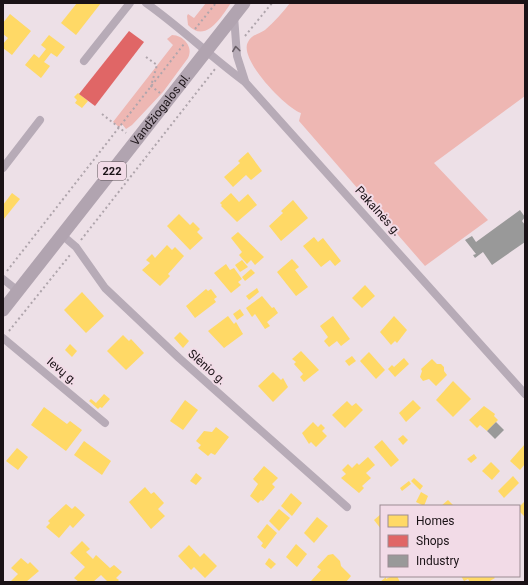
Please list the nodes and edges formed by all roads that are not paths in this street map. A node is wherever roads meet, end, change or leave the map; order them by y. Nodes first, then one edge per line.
1 (130, 3) edge
2 (146, 3) edge
3 (244, 3) edge
4 (234, 16) junction
5 (207, 51) junction
6 (84, 62) dead end
7 (245, 82) junction
8 (40, 120) dead end
9 (3, 168) edge
10 (62, 236) junction
11 (4, 277) edge
12 (18, 291) junction
13 (3, 310) edge
14 (3, 338) edge
15 (525, 394) edge
16 (105, 423) dead end
17 (347, 507) dead end

1 - 6 street
2 - 5 street, Pakalnės g.
3 - 4 main road, Vandžiogalos pl. / 222
4 - 5 main road, Vandžiogalos pl. / 222
7 -> 4 street
5 - 7 street, Pakalnės g.
5 - 10 main road, Vandžiogalos pl. / 222
7 - 15 street, Pakalnės g.
8 - 9 street
10 - 12 main road, Vandžiogalos pl. / 222
10 - 17 street, Slėnio g.
11 - 12 street
12 - 13 main road, Vandžiogalos pl. / 222
14 - 16 street, Ievų g.

